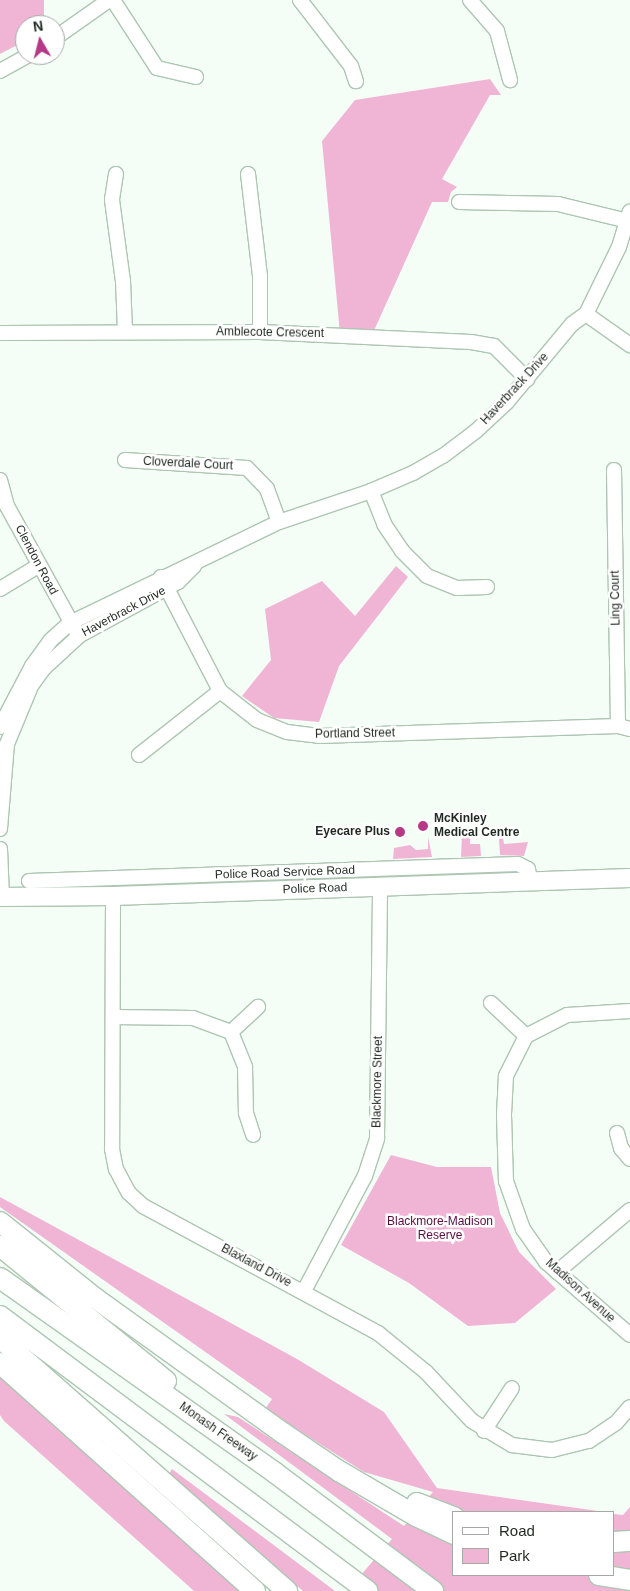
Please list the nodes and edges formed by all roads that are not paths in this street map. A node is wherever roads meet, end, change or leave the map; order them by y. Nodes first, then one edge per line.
1 (109, 0) edge
2 (113, 0) edge
3 (300, 0) edge
4 (470, 0) edge
5 (65, 31) edge
6 (15, 63) edge
7 (0, 71) edge
8 (196, 77) dead end
9 (510, 80) dead end
10 (356, 81) dead end
11 (116, 174) dead end
12 (248, 174) dead end
13 (460, 202) dead end
14 (629, 216) edge
15 (586, 314) junction
16 (125, 330) junction
17 (260, 332) junction
18 (0, 333) edge
19 (630, 345) edge
20 (527, 378) junction
21 (125, 460) dead end
22 (614, 470) dead end
23 (0, 480) edge
24 (371, 491) junction
25 (279, 522) junction
26 (38, 566) junction
27 (162, 584) junction
28 (487, 587) dead end
29 (0, 589) edge
30 (70, 624) junction
31 (80, 635) junction
32 (220, 691) junction
33 (0, 727) edge
34 (624, 728) edge
35 (140, 755) dead end
36 (1, 782) edge
37 (0, 830) edge
38 (0, 848) edge
39 (456, 866) junction
40 (630, 878) edge
41 (530, 880) junction
42 (28, 881) dead end
43 (446, 884) junction
44 (176, 885) junction
45 (380, 886) junction
46 (113, 896) junction
47 (1, 897) edge
48 (491, 1002) dead end
49 (258, 1007) dead end
50 (630, 1011) edge
51 (113, 1017) junction
52 (231, 1032) junction
53 (526, 1036) junction
54 (617, 1133) dead end
55 (253, 1135) dead end
56 (630, 1159) edge
57 (630, 1210) edge
58 (0, 1222) edge
59 (0, 1246) edge
60 (557, 1272) junction
61 (0, 1278) edge
62 (304, 1291) junction
63 (0, 1316) edge
64 (630, 1335) edge
65 (0, 1338) edge
66 (0, 1363) edge
67 (512, 1388) dead end
68 (630, 1407) edge
69 (484, 1431) junction
70 (339, 1471) junction
71 (274, 1472) junction
72 (452, 1516) edge
73 (452, 1533) edge
74 (630, 1541) edge
75 (615, 1542) edge
76 (605, 1576) edge
77 (630, 1580) edge
78 (255, 1591) edge
79 (287, 1591) edge
80 (367, 1591) edge
81 (433, 1591) edge

1 - 5 street
2 - 8 street
3 - 10 street
4 - 9 street
6 - 7 street
11 - 16 street
12 - 17 street
13 - 14 street
14 - 15 street, Haverbrack Drive
15 - 19 street
15 - 20 street, Haverbrack Drive
16 - 17 street, Amblecote Crescent
16 - 18 street, Amblecote Crescent
17 - 20 street, Amblecote Crescent
20 - 24 street, Haverbrack Drive
21 - 25 street, Cloverdale Court
22 - 34 street, Ling Court
23 - 26 street, Clendon Road
24 - 25 street, Haverbrack Drive
24 - 28 street
25 - 27 street, Haverbrack Drive
26 - 29 street
26 - 30 street, Clendon Road
27 - 30 street, Haverbrack Drive
27 - 31 street, Haverbrack Drive
27 - 32 street, Portland Street
30 - 31 street, Clendon Road
30 - 33 street, Haverbrack Drive
31 - 36 street, Haverbrack Drive
32 - 34 street, Portland Street
32 - 35 street
36 - 37 street, Haverbrack Drive
38 - 47 street
39 - 41 street, Police Road Service Road
39 - 43 street
39 - 44 street, Police Road Service Road
40 - 41 main road, Police Road
41 - 43 main road, Police Road
42 - 44 street, Police Road Service Road
43 - 45 main road, Police Road
44 - 45 main road, Police Road
44 - 46 main road, Police Road
45 - 62 street, Blackmore Street
46 - 47 main road, Police Road
46 - 51 street, Blaxland Drive
48 - 53 street
49 - 52 street
50 - 53 street
51 - 52 street
51 - 62 street, Blaxland Drive
52 - 55 street
53 - 60 street, Madison Avenue
54 - 56 street
57 - 60 street
58 - 70 highway
59 - 71 highway
60 - 64 street, Madison Avenue
61 - 71 highway, Monash Freeway
62 - 69 street, Blaxland Drive
63 - 80 highway
65 - 79 highway
66 - 78 highway
67 - 69 street
68 - 69 street, Blaxland Drive
70 - 72 highway
70 - 73 highway
71 - 81 highway, Monash Freeway
74 - 75 highway
76 - 77 highway

